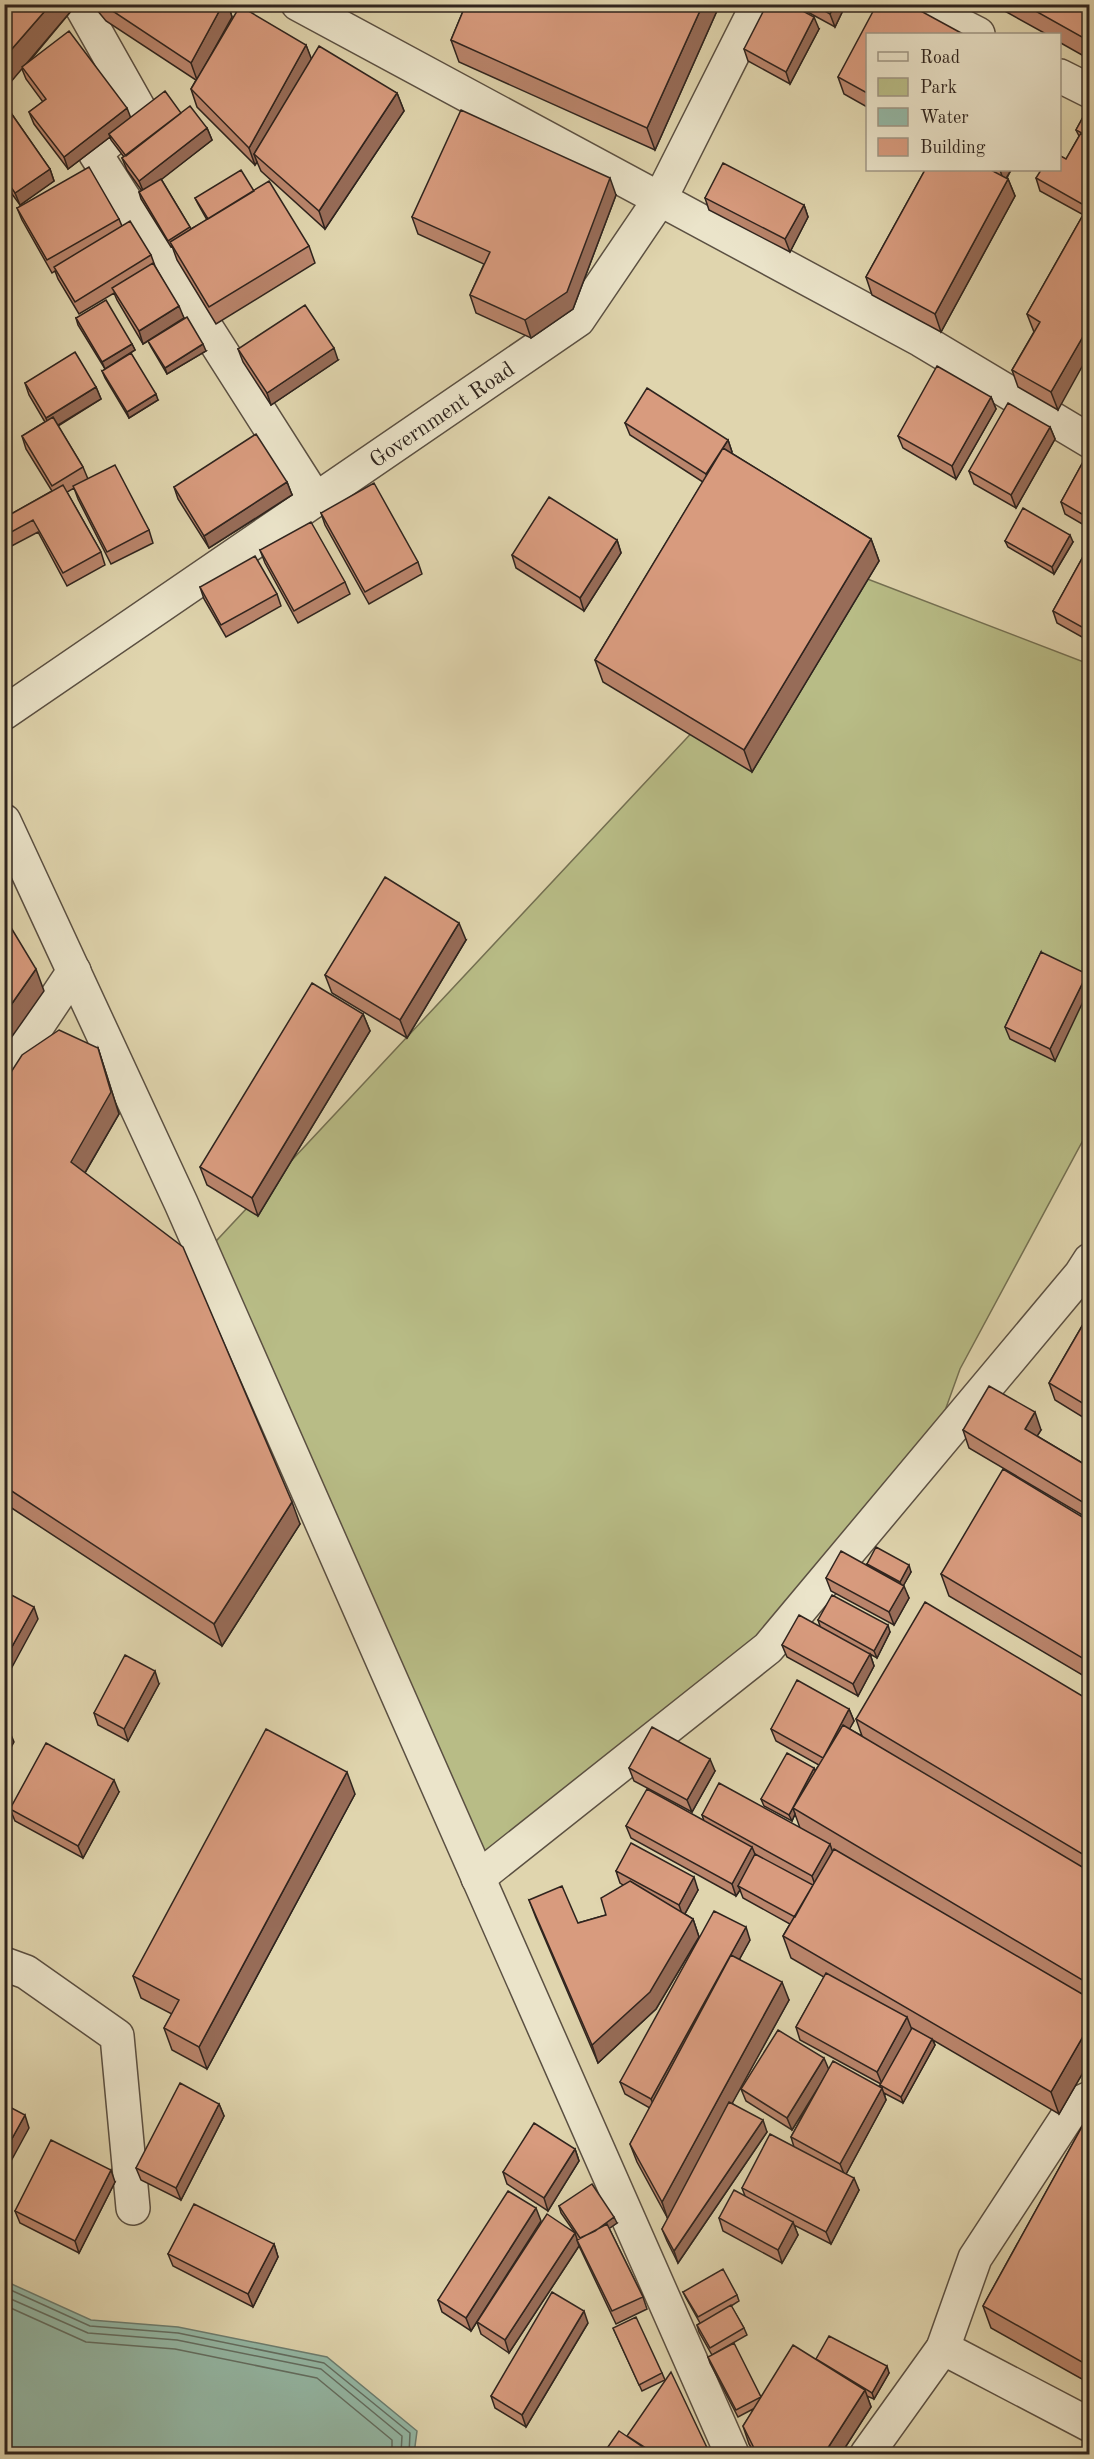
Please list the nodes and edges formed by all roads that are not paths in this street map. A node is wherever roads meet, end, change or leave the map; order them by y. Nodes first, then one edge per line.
1 (80, 4) edge
2 (298, 4) edge
3 (758, 4) edge
4 (919, 4) edge
5 (976, 33) edge
6 (1061, 77) edge
7 (1089, 92) edge
8 (660, 199) junction
9 (1089, 441) edge
10 (316, 500) junction
11 (4, 713) edge
12 (4, 821) edge
13 (74, 971) junction
14 (4, 1076) edge
15 (1089, 1260) edge
16 (478, 1878) junction
17 (4, 1964) edge
18 (1089, 2098) edge
19 (133, 2208) dead end
20 (943, 2348) junction
21 (1089, 2425) edge
22 (732, 2454) edge
23 (867, 2454) edge

1 - 10 street
2 - 8 street
3 - 8 street, Government Road
4 - 5 street
6 - 7 street
8 - 9 street
8 - 10 street, Government Road
10 - 11 street, Government Road
12 - 13 street
13 - 14 street
13 - 16 street
15 - 16 street
16 - 22 street
17 - 19 street
18 - 20 street
20 - 21 street
20 - 23 street

